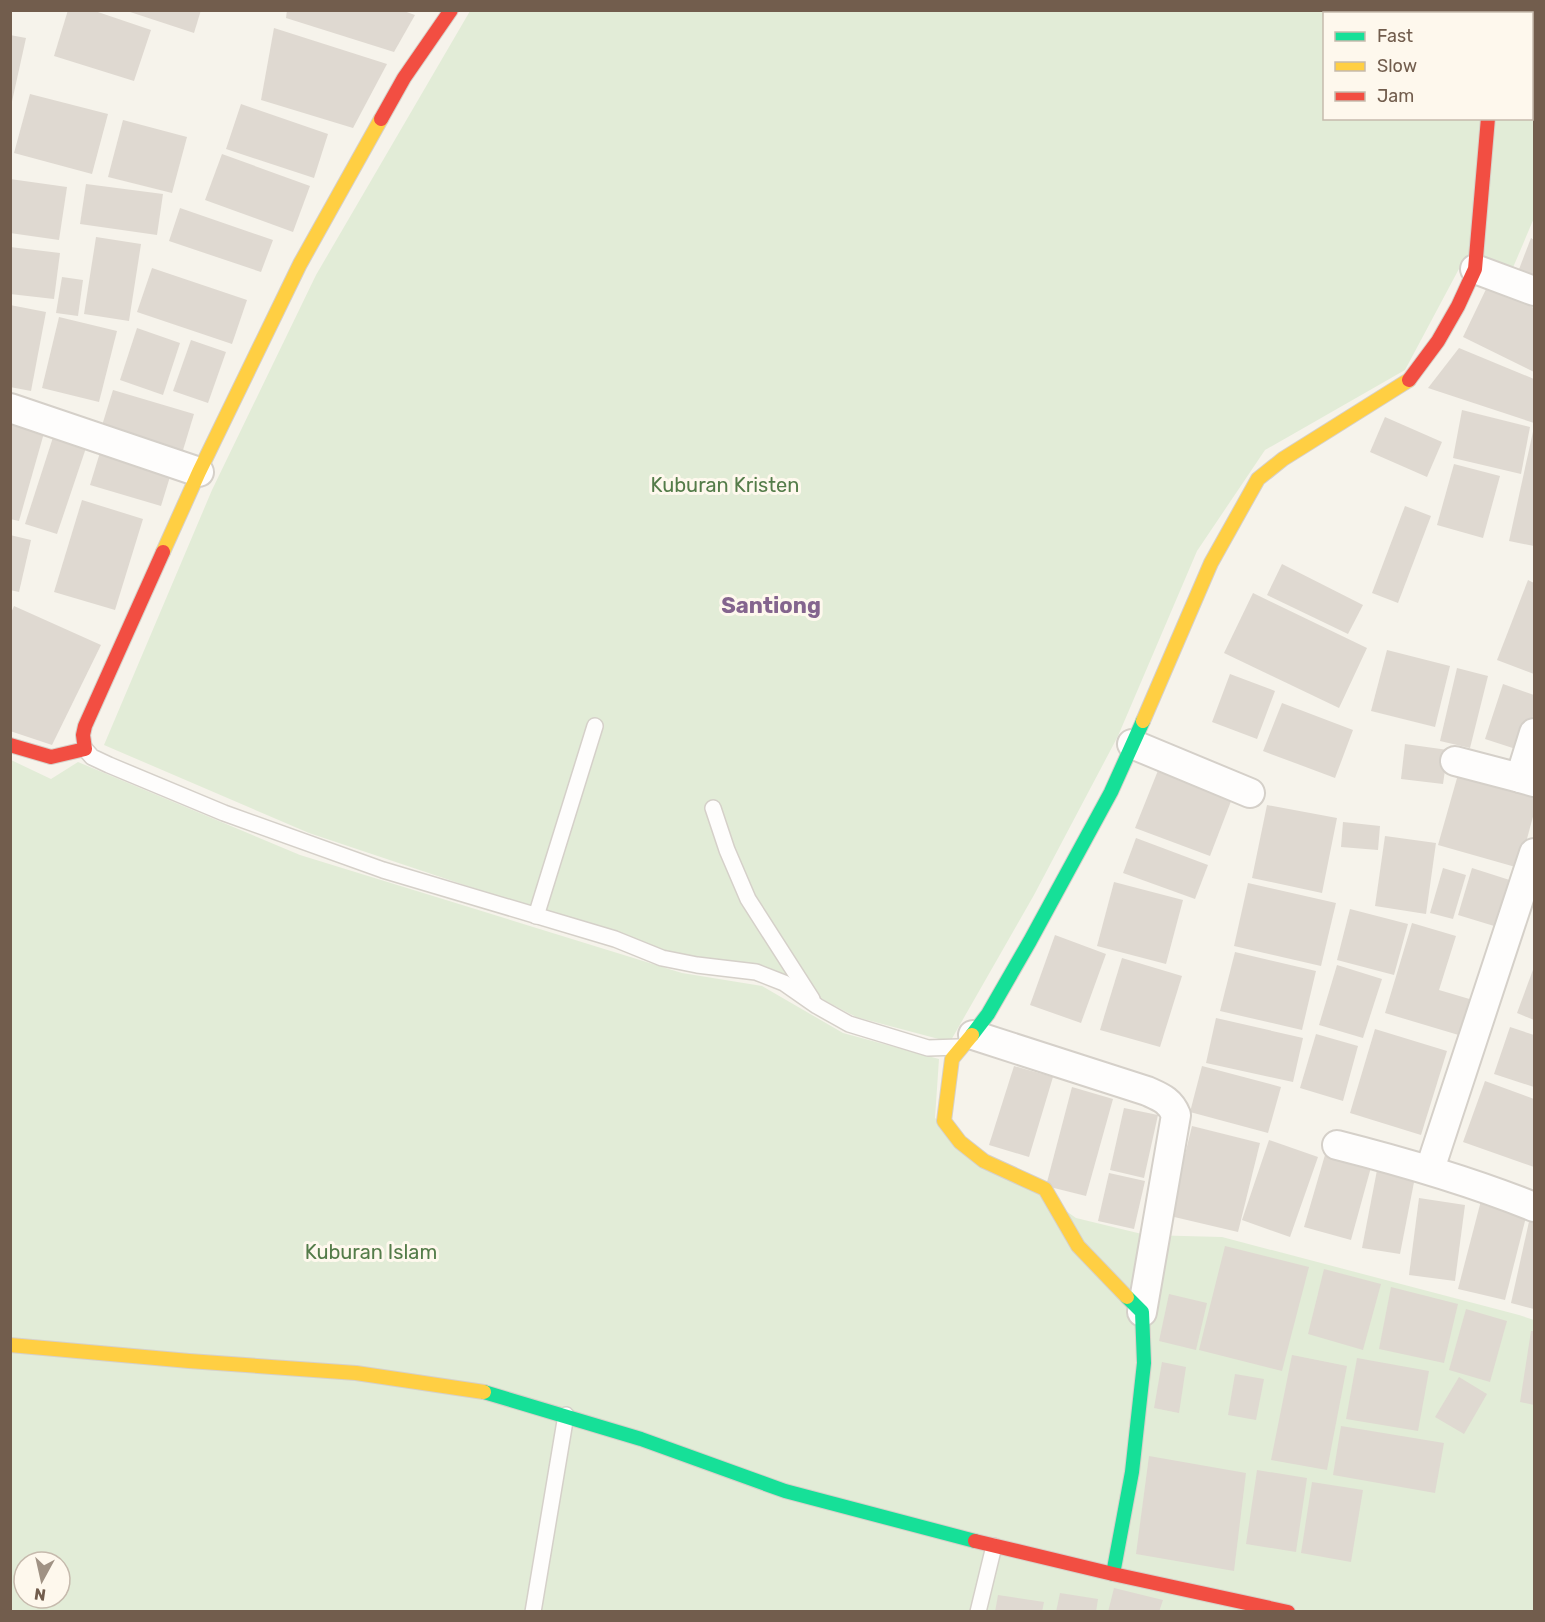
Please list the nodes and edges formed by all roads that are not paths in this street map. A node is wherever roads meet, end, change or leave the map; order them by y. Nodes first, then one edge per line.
1 (451, 10) edge
2 (1488, 120) edge
3 (1475, 269) junction
4 (1534, 291) edge
5 (10, 408) edge
6 (199, 472) junction
7 (595, 726) dead end
8 (1534, 733) edge
9 (1132, 744) junction
10 (10, 745) edge
11 (85, 749) junction
12 (1455, 761) dead end
13 (1527, 780) edge
14 (1250, 793) dead end
15 (713, 808) dead end
16 (1534, 853) edge
17 (536, 916) junction
18 (818, 1006) junction
19 (967, 1040) junction
20 (1337, 1145) dead end
21 (1430, 1169) junction
22 (1534, 1206) edge
23 (1142, 1312) junction
24 (10, 1345) edge
25 (566, 1415) junction
26 (994, 1546) junction
27 (1113, 1574) junction
28 (533, 1611) edge
29 (978, 1611) edge
30 (1288, 1611) edge

1 - 6 street
2 - 3 street
3 - 4 street
3 - 9 street
5 - 6 street
6 - 11 street
7 - 17 lane
8 - 13 street
9 - 14 street
9 - 19 street
10 - 11 street
11 - 17 lane
12 - 13 street
15 - 18 lane
16 - 21 street
17 - 18 lane
18 - 19 lane
19 - 23 street
19 - 23 street
20 - 21 street
21 - 22 street
23 - 27 street
24 - 25 street
25 - 26 street
25 - 28 lane
26 - 27 street
26 - 29 lane
27 - 30 street

